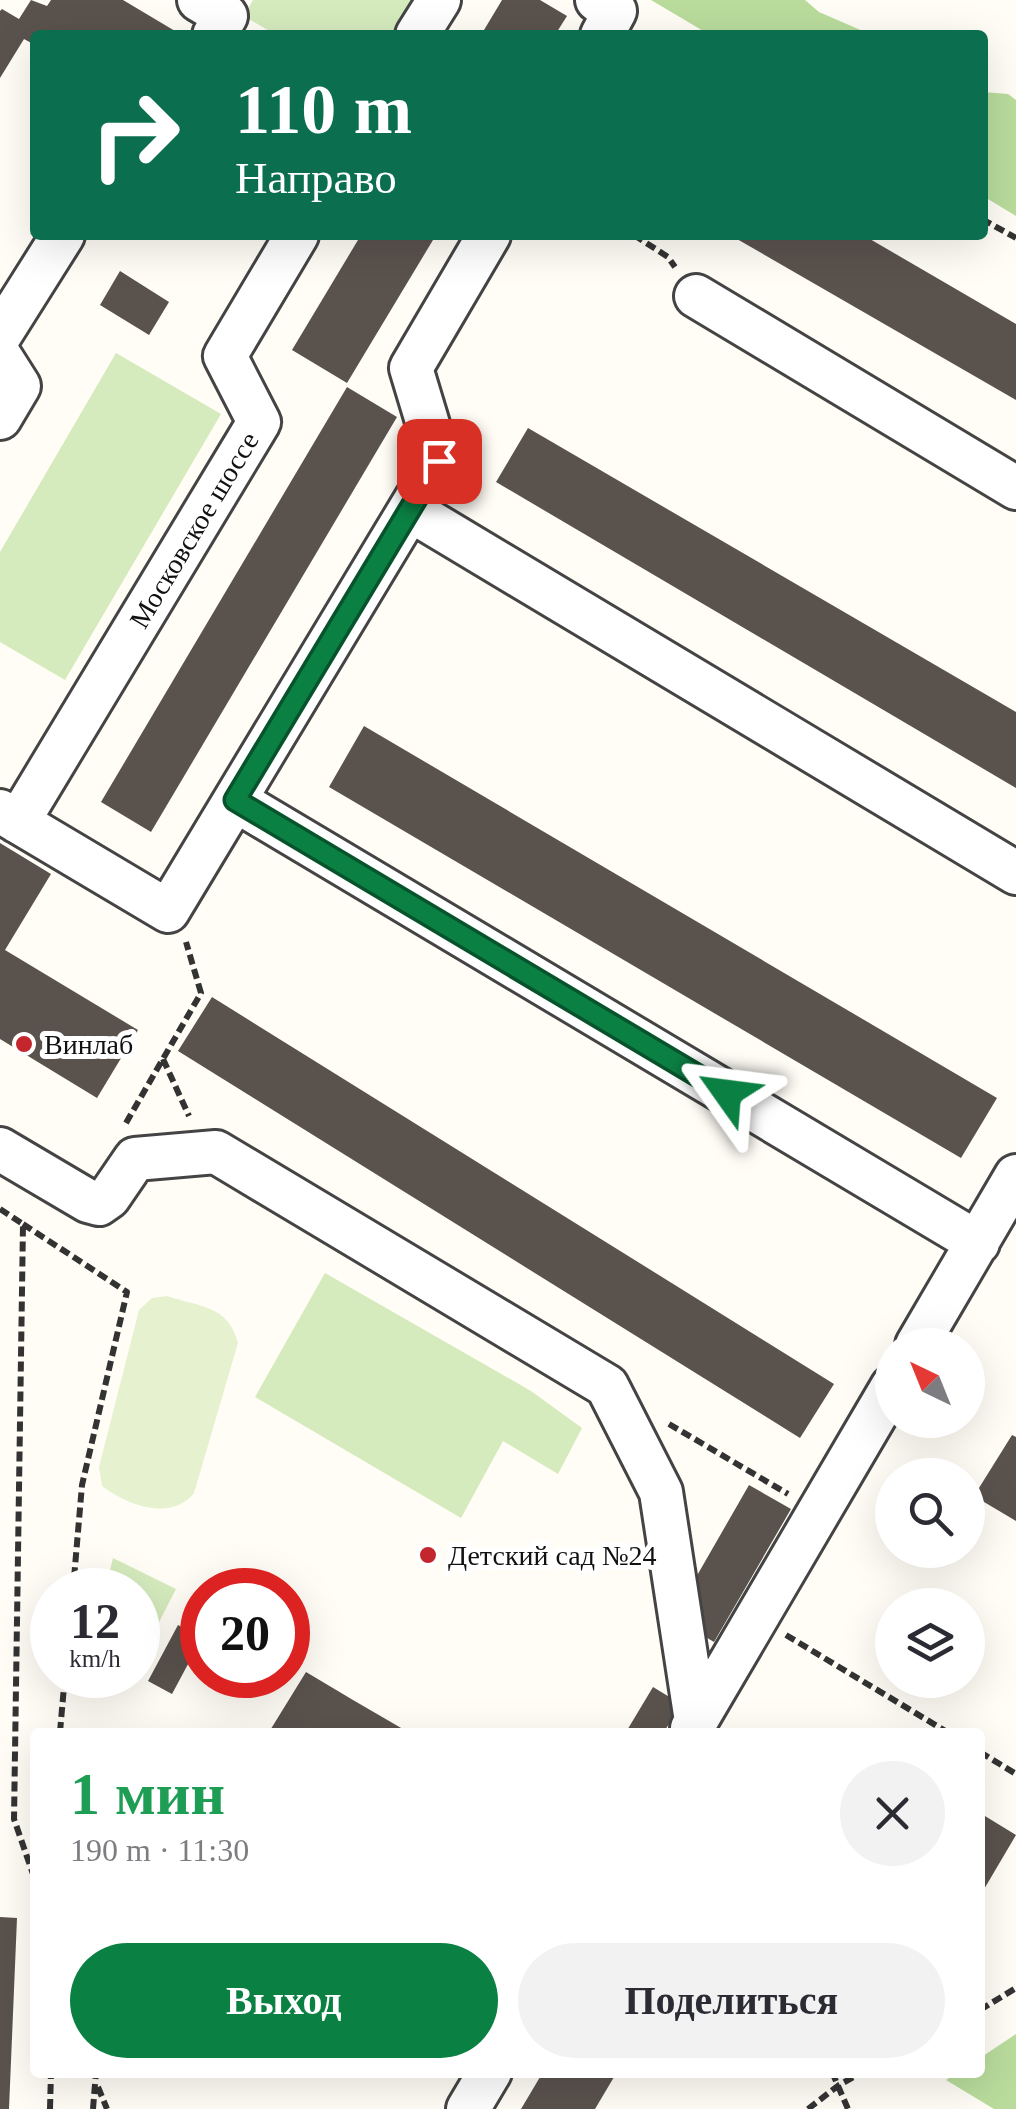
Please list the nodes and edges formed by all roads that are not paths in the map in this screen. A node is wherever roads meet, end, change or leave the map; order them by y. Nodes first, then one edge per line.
1 (199, 0) edge
2 (439, 0) edge
3 (217, 30) edge
4 (421, 30) edge
5 (60, 240) edge
6 (294, 240) edge
7 (486, 240) edge
8 (696, 296) road end
9 (0, 334) edge
10 (0, 356) edge
11 (0, 418) edge
12 (1016, 488) edge
13 (410, 510) junction
14 (235, 800) junction
15 (9, 816) edge
16 (1016, 873) edge
17 (0, 1149) edge
18 (1016, 1176) edge
19 (978, 1243) junction
20 (927, 1328) edge
21 (875, 1416) edge
22 (693, 1727) edge
23 (486, 2078) edge
24 (468, 2109) edge

1 - 3 street
2 - 4 street
5 - 9 street
6 - 15 street, Московское шоссе
7 - 13 street
8 - 12 street
10 - 11 street
13 - 14 street
13 - 16 street
14 - 15 street
14 - 19 street
17 - 22 street
18 - 19 street
19 - 20 street
21 - 22 street
23 - 24 street

